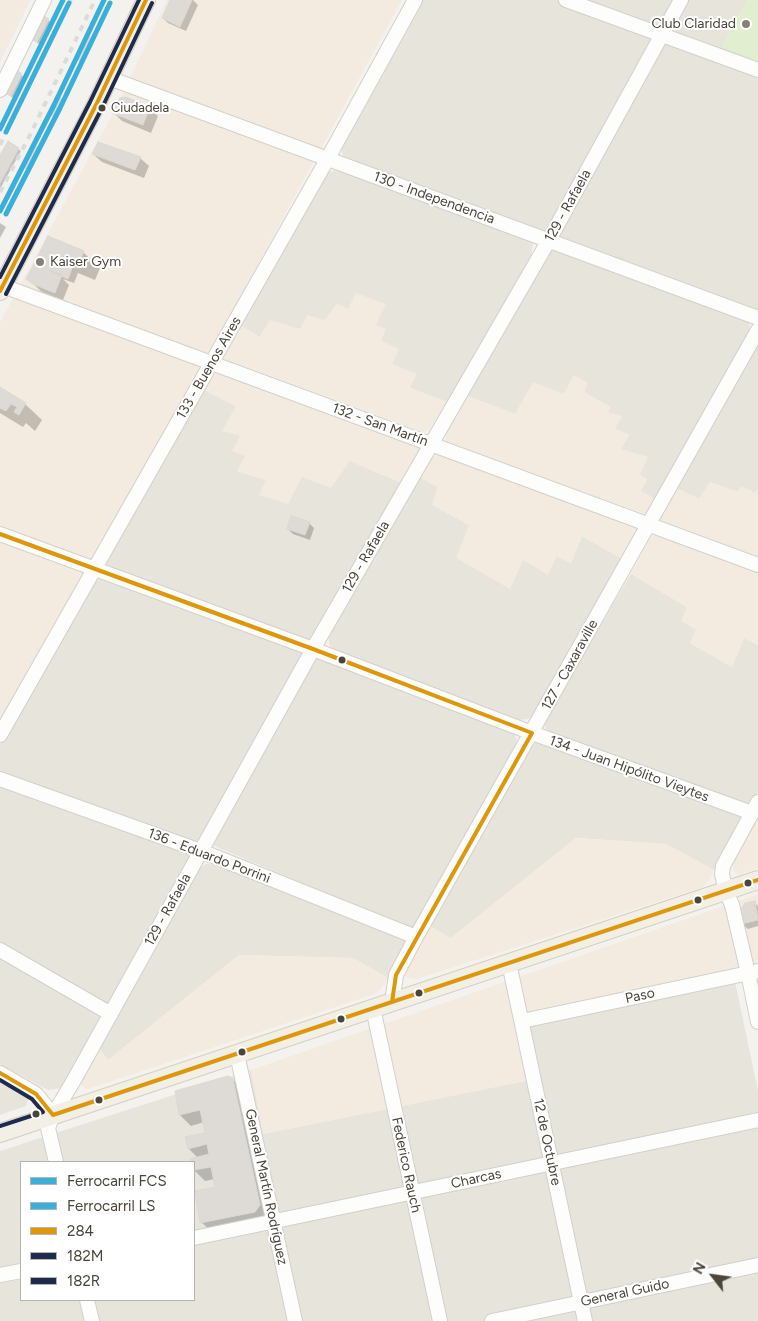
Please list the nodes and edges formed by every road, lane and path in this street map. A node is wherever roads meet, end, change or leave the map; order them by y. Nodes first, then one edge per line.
1 (44, 0) edge
2 (146, 0) edge
3 (415, 0) edge
4 (566, 0) edge
5 (681, 0) edge
6 (662, 34) junction
7 (758, 70) edge
8 (109, 78) junction
9 (0, 90) edge
10 (328, 158) junction
11 (549, 240) junction
12 (1, 288) edge
13 (758, 318) edge
14 (758, 330) edge
15 (212, 364) junction
16 (430, 443) junction
17 (649, 525) junction
18 (0, 534) edge
19 (758, 565) edge
20 (94, 568) junction
21 (313, 649) junction
22 (532, 733) junction
23 (0, 734) edge
24 (0, 779) edge
25 (755, 808) edge
26 (201, 851) junction
27 (758, 880) edge
28 (726, 891) junction
29 (416, 937) junction
30 (0, 950) edge
31 (509, 963) junction
32 (753, 972) edge
33 (392, 1002) junction
34 (373, 1008) junction
35 (111, 1014) junction
36 (522, 1020) junction
37 (758, 1022) edge
38 (237, 1054) junction
39 (0, 1073) edge
40 (53, 1115) junction
41 (758, 1120) edge
42 (0, 1132) edge
43 (56, 1161) edge
44 (552, 1163) junction
45 (412, 1193) junction
46 (274, 1222) junction
47 (195, 1238) edge
48 (758, 1265) edge
49 (20, 1271) edge
50 (0, 1275) edge
51 (87, 1301) edge
52 (582, 1303) junction
53 (92, 1321) edge
54 (295, 1321) edge
55 (440, 1321) edge
56 (492, 1321) edge
57 (585, 1321) edge

1 - 9 street
2 - 8 main road
3 - 10 street, 133 - Buenos Aires
4 - 6 street
5 - 6 street, 129 - Rafaela
6 - 7 street
6 - 11 street, 129 - Rafaela
8 - 10 street, 130 - Independencia
8 - 12 main road
10 - 11 street, 130 - Independencia
10 - 15 street, 133 - Buenos Aires
11 - 13 street, 130 - Independencia
11 - 16 street, 129 - Rafaela
12 - 15 street, 132 - San Martín
14 - 17 street, 127 - Caxaraville
15 - 16 street, 132 - San Martín
15 - 20 street, 133 - Buenos Aires
16 - 17 street, 132 - San Martín
16 - 21 street, 129 - Rafaela
17 - 19 street, 132 - San Martín
17 - 22 street, 127 - Caxaraville
18 - 20 street, 134 - Juan Hipólito Vieytes
20 - 21 street, 134 - Juan Hipólito Vieytes
20 - 23 street, 133 - Buenos Aires
21 - 22 street, 134 - Juan Hipólito Vieytes
21 - 26 street, 129 - Rafaela
22 - 25 street, 134 - Juan Hipólito Vieytes
22 - 29 street, 127 - Caxaraville
24 - 26 street, 136 - Eduardo Porrini
25 - 28 street
26 - 29 street, 136 - Eduardo Porrini
26 - 35 street, 129 - Rafaela
27 - 28 main road
28 - 31 main road
28 - 32 street
29 - 33 street, 127 - Caxaraville
30 - 35 street
31 - 33 main road
31 - 36 street, 12 de Octubre
32 - 36 street, Paso
32 - 37 street
33 - 34 main road
34 - 38 main road
34 - 45 street, Federico Rauch
35 - 40 street, 129 - Rafaela
36 - 44 street, 12 de Octubre
38 - 40 main road
38 - 46 street, General Martín Rodríguez
39 - 40 street
40 - 42 main road
40 - 43 street
41 - 44 street, Charcas
44 - 45 street, Charcas
44 - 52 street, 12 de Octubre
45 - 46 street, Charcas
45 - 55 street, Federico Rauch
46 - 47 street, Charcas
46 - 54 street, General Martín Rodríguez
48 - 52 street, General Guido
49 - 50 street
51 - 53 street
52 - 56 street, General Guido
52 - 57 street, 12 de Octubre

